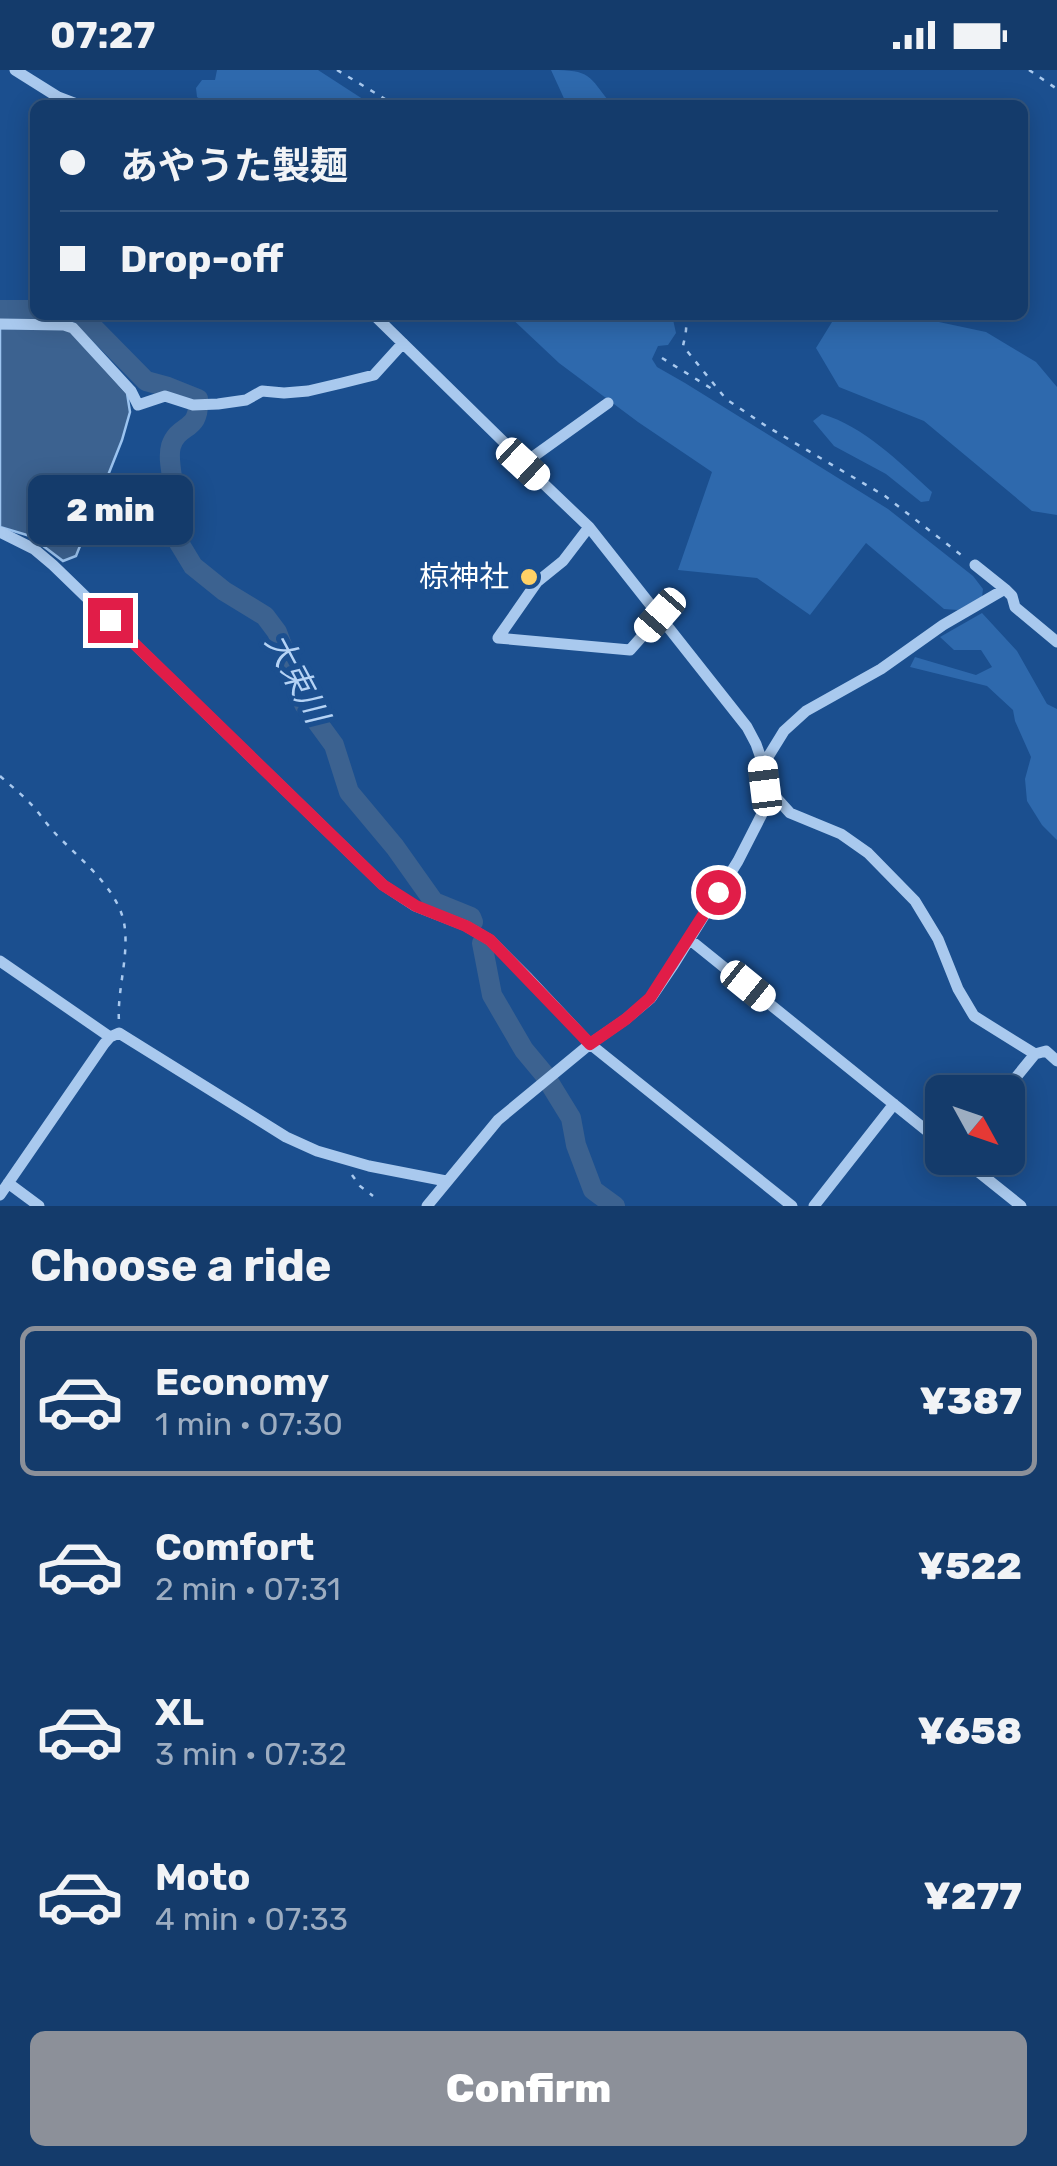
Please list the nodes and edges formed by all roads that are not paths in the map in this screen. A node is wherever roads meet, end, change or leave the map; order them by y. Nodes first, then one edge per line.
1 (15, 70) edge
2 (66, 100) edge
3 (379, 320) edge
4 (0, 324) edge
5 (403, 343) junction
6 (608, 404) dead end
7 (523, 464) junction
8 (590, 526) junction
9 (0, 532) edge
10 (974, 566) road end
11 (1005, 589) junction
12 (660, 615) junction
13 (1057, 642) edge
14 (762, 764) junction
15 (689, 938) junction
16 (0, 960) edge
17 (114, 1035) junction
18 (590, 1044) junction
19 (1036, 1054) junction
20 (1057, 1061) edge
21 (1018, 1075) edge
22 (894, 1104) junction
23 (925, 1129) edge
24 (982, 1175) edge
25 (446, 1181) junction
26 (8, 1183) junction
27 (0, 1195) edge
28 (39, 1206) edge
29 (426, 1206) edge
30 (792, 1206) edge
31 (814, 1206) edge
32 (1021, 1206) edge

1 - 2 street
3 - 5 street
4 - 5 street
5 - 7 street
6 - 7 street
7 - 8 street
8 - 12 street
8 - 12 street
9 - 18 street
10 - 11 street
11 - 13 street
11 - 14 street
12 - 14 street
14 - 15 street
14 - 19 street
15 - 18 street
15 - 22 street
16 - 17 street
17 - 25 street
17 - 26 street
18 - 25 street
18 - 30 street
19 - 20 street
19 - 21 street
22 - 23 street
22 - 31 street
24 - 32 street
25 - 29 street
26 - 27 street
26 - 28 street

